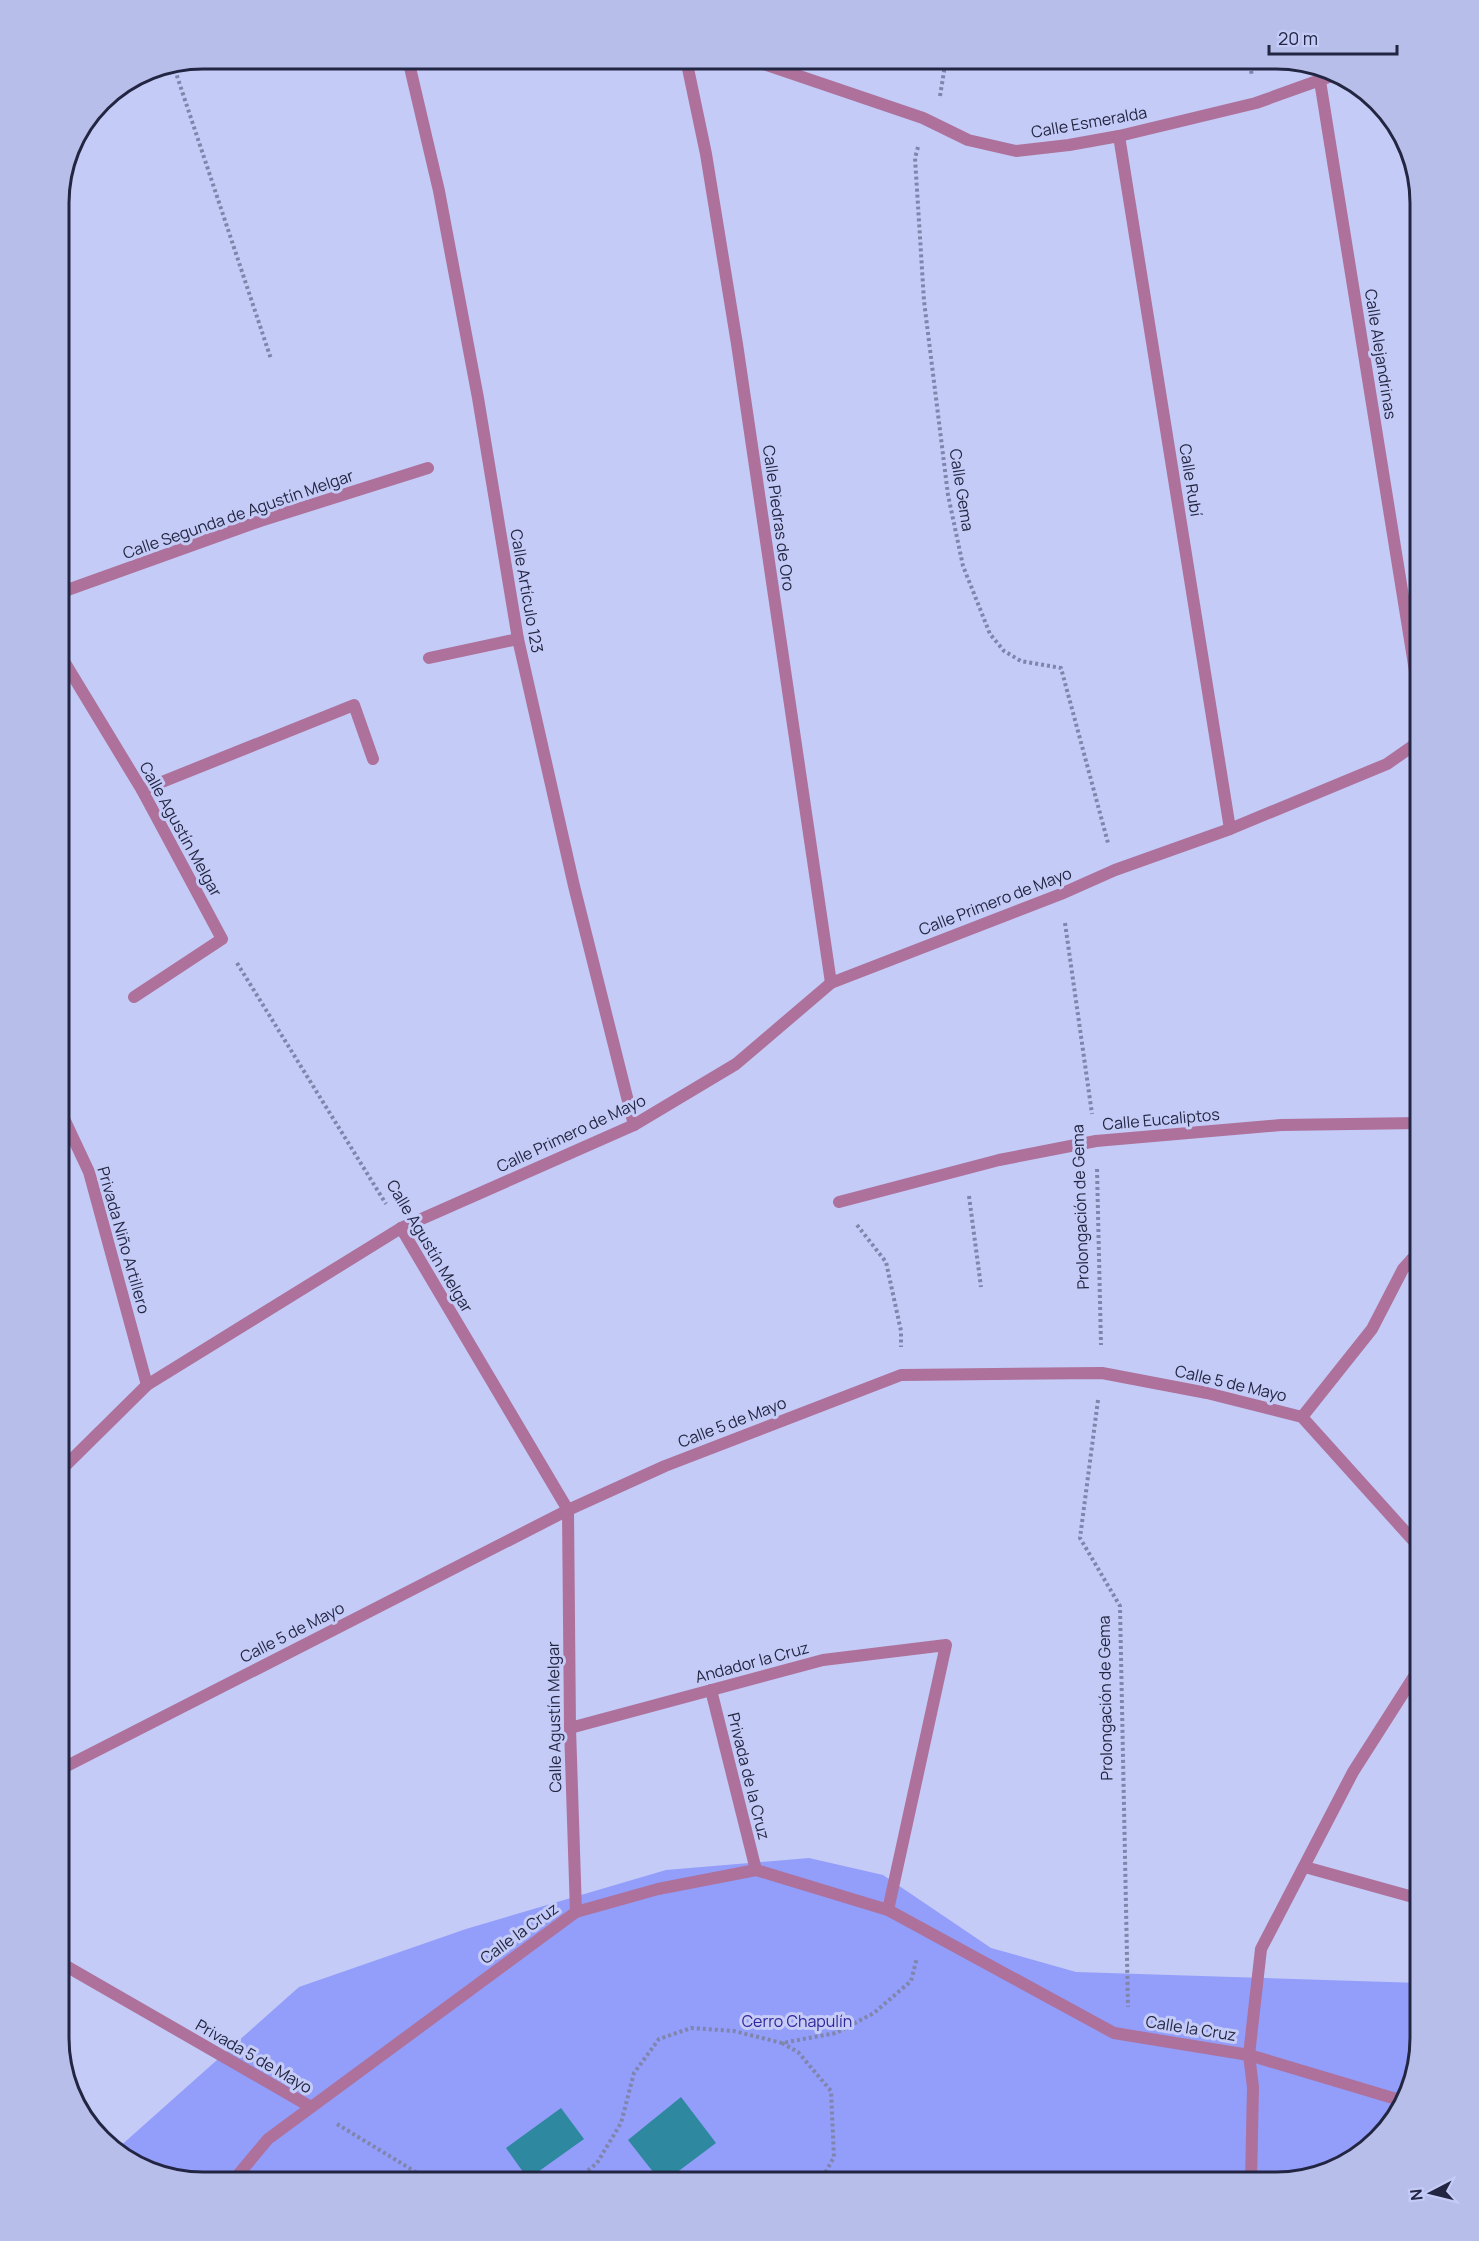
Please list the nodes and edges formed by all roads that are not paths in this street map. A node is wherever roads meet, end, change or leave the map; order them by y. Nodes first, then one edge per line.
1 (411, 69) edge
2 (688, 69) edge
3 (778, 69) edge
4 (1325, 79) edge
5 (1320, 81) junction
6 (1119, 136) junction
7 (429, 468) dead end
8 (69, 589) edge
9 (518, 639) junction
10 (1410, 640) edge
11 (429, 658) dead end
12 (69, 670) edge
13 (1410, 748) edge
14 (373, 759) dead end
15 (142, 790) junction
16 (1230, 829) junction
17 (831, 983) junction
18 (134, 997) dead end
19 (1410, 1123) edge
20 (634, 1125) junction
21 (69, 1129) edge
22 (838, 1202) road end
23 (401, 1228) junction
24 (1410, 1261) edge
25 (147, 1384) junction
26 (1302, 1417) junction
27 (69, 1462) edge
28 (568, 1510) junction
29 (1410, 1537) edge
30 (1410, 1683) edge
31 (711, 1689) junction
32 (570, 1728) junction
33 (69, 1764) edge
34 (1305, 1867) junction
35 (756, 1870) junction
36 (1410, 1896) edge
37 (888, 1910) junction
38 (576, 1912) junction
39 (69, 1968) edge
40 (1249, 2055) junction
41 (1395, 2099) edge
42 (311, 2107) junction
43 (240, 2172) edge
44 (1251, 2172) edge

1 - 9 street, Calle Artículo 123
2 - 17 street, Calle Piedras de Oro
3 - 6 street, Calle Esmeralda
4 - 5 street, Calle Esmeralda
5 - 6 street, Calle Esmeralda
5 - 10 street, Calle Alejandrinas
6 - 16 street, Calle Rubí
7 - 8 street, Calle Segunda de Agustín Melgar
9 - 11 street
9 - 20 street, Calle Artículo 123
12 - 15 street, Calle Agustín Melgar
13 - 16 street, Calle Primero de Mayo
14 - 15 street
15 - 18 street, Calle Agustín Melgar
16 - 17 street, Calle Primero de Mayo
17 - 20 street, Calle Primero de Mayo
19 - 22 street, Calle Eucaliptos
20 - 23 street, Calle Primero de Mayo
21 - 25 street, Privada Niño Artillero
23 - 25 street, Calle Primero de Mayo
23 - 28 street, Calle Agustín Melgar
24 - 26 street
25 - 27 street, Calle Primero de Mayo
26 - 28 street, Calle 5 de Mayo
26 - 29 street, Calle 5 de Mayo
28 - 32 street, Calle Agustín Melgar
28 - 33 street, Calle 5 de Mayo
30 - 34 street
31 - 32 street, Andador la Cruz
31 - 35 street, Privada de la Cruz
31 - 37 street, Andador la Cruz
32 - 38 street, Calle Agustín Melgar
34 - 36 street
34 - 40 street
35 - 37 street, Calle la Cruz
35 - 38 street, Calle la Cruz
37 - 40 street, Calle la Cruz
38 - 42 street, Calle la Cruz
39 - 42 street, Privada 5 de Mayo
40 - 41 street, Calle la Cruz
40 - 44 street
42 - 43 street, Calle la Cruz

